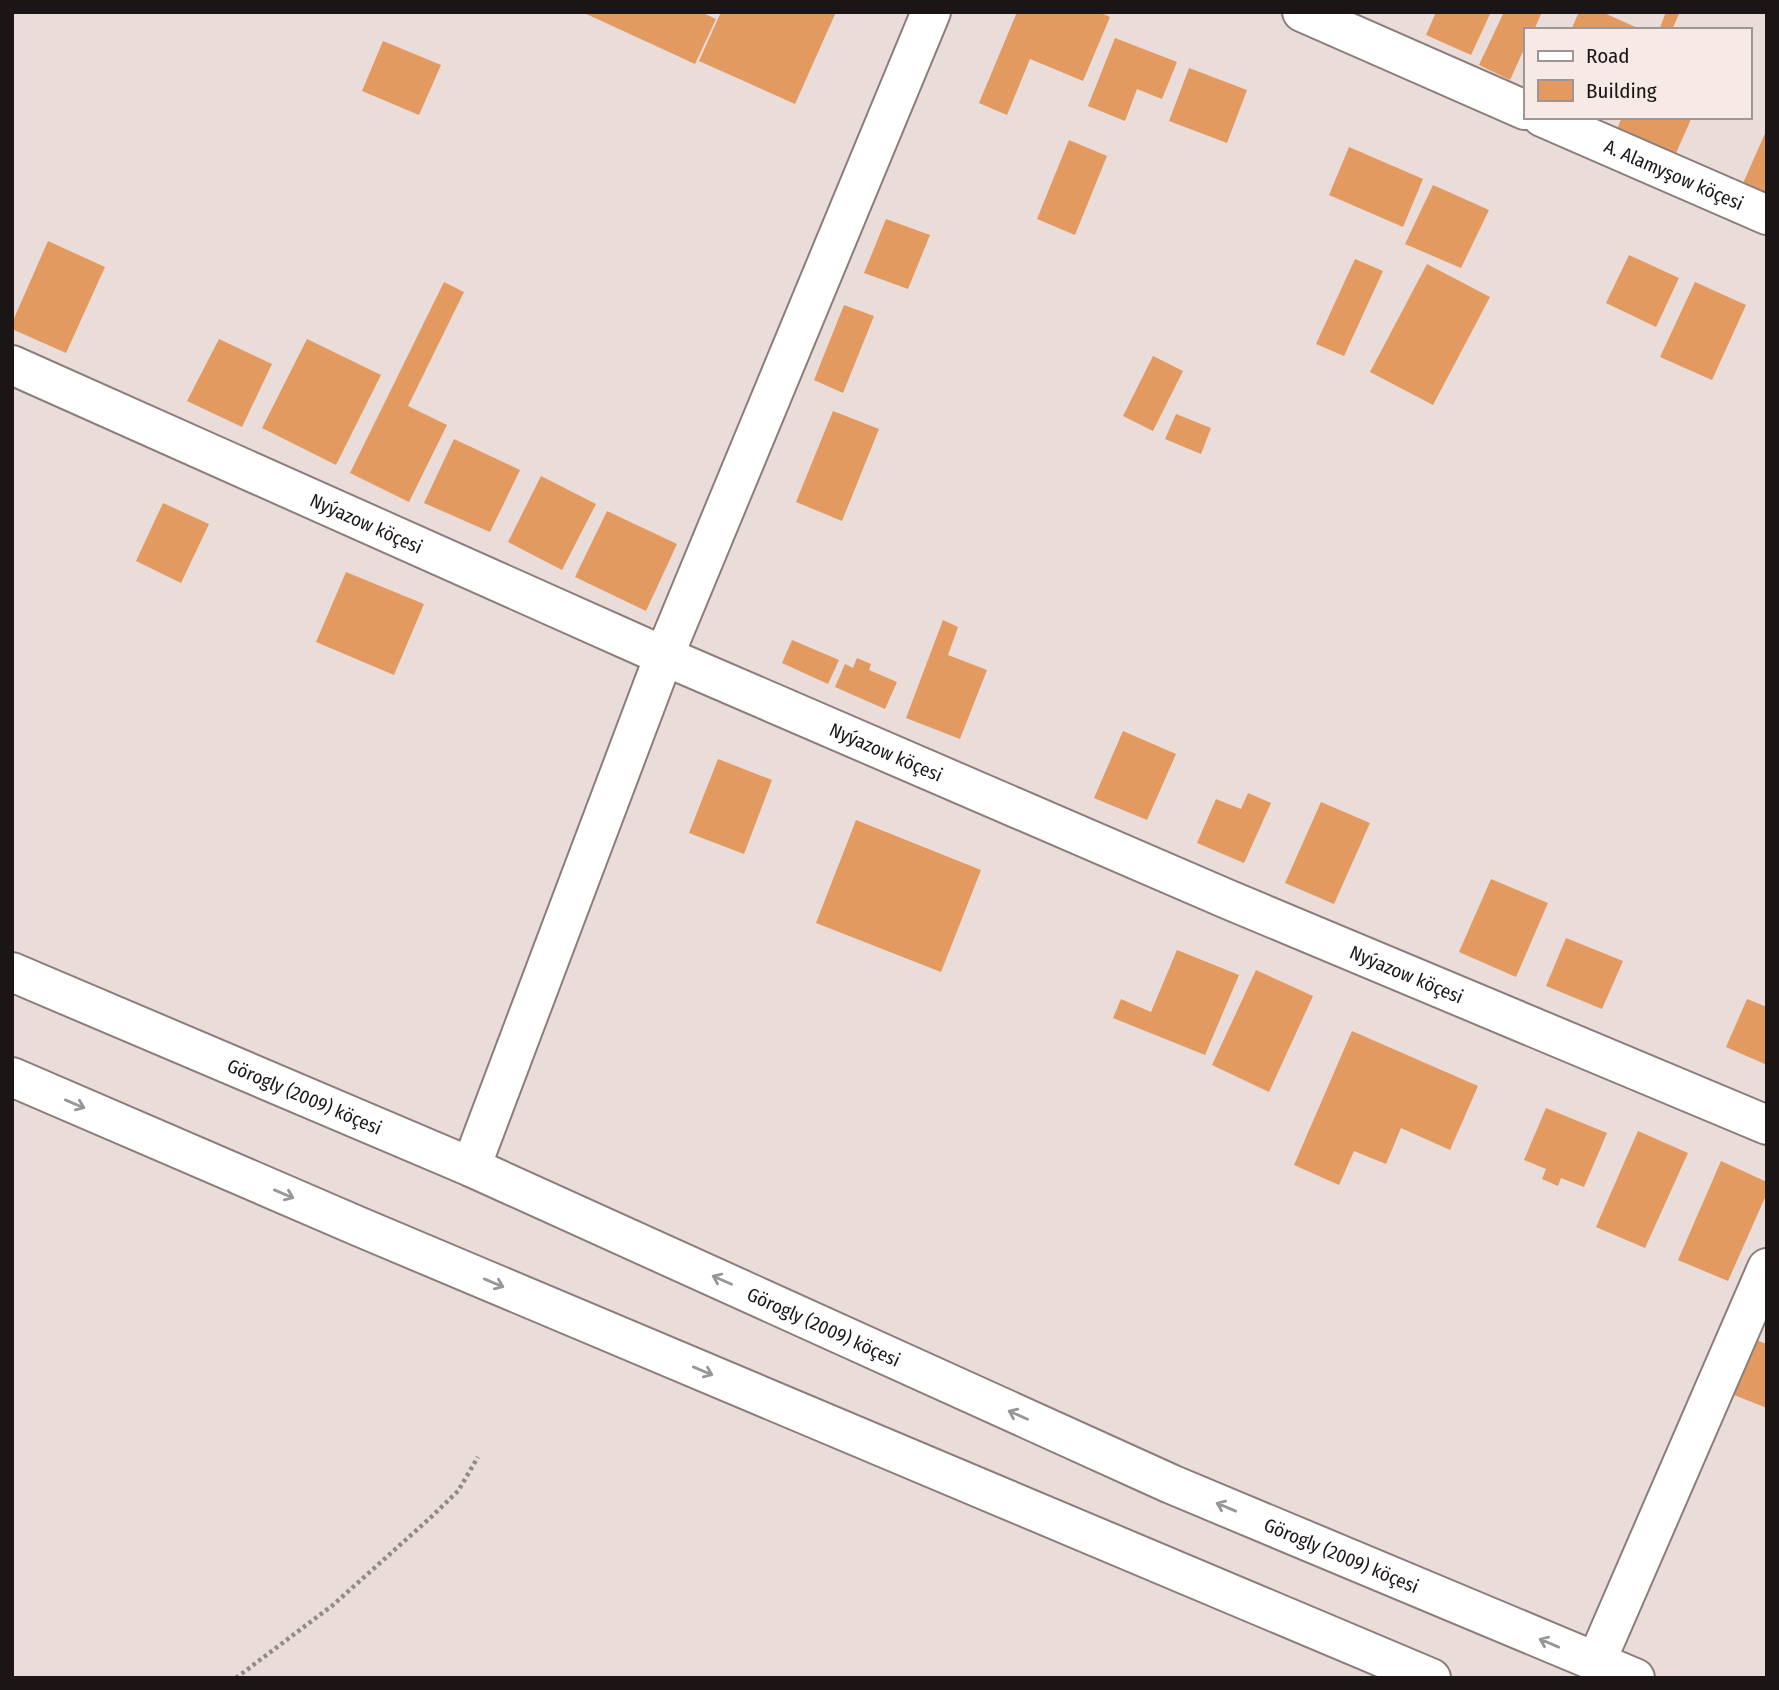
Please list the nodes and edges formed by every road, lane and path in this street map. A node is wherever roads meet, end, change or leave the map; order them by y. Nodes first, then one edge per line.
1 (931, 12) edge
2 (1302, 12) edge
3 (1524, 110) edge
4 (1547, 119) edge
5 (1767, 215) edge
6 (12, 365) edge
7 (664, 656) junction
8 (12, 972) edge
9 (12, 1077) edge
10 (1767, 1125) edge
11 (471, 1167) junction
12 (1767, 1268) edge
13 (478, 1457) dead end
14 (1596, 1662) junction
15 (236, 1678) edge
16 (1431, 1678) edge
17 (1635, 1678) edge

1 - 7 street
2 - 3 street
4 - 5 street, A. Alamyşow köçesi
6 - 7 street, Nyýazow köçesi
7 - 10 street, Nyýazow köçesi
7 - 11 street
8 - 11 street, Görogly (2009) köçesi
9 -> 16 street
14 -> 11 street, Görogly (2009) köçesi
12 - 14 street
13 - 15 path
14 - 17 street, Görogly (2009) köçesi

